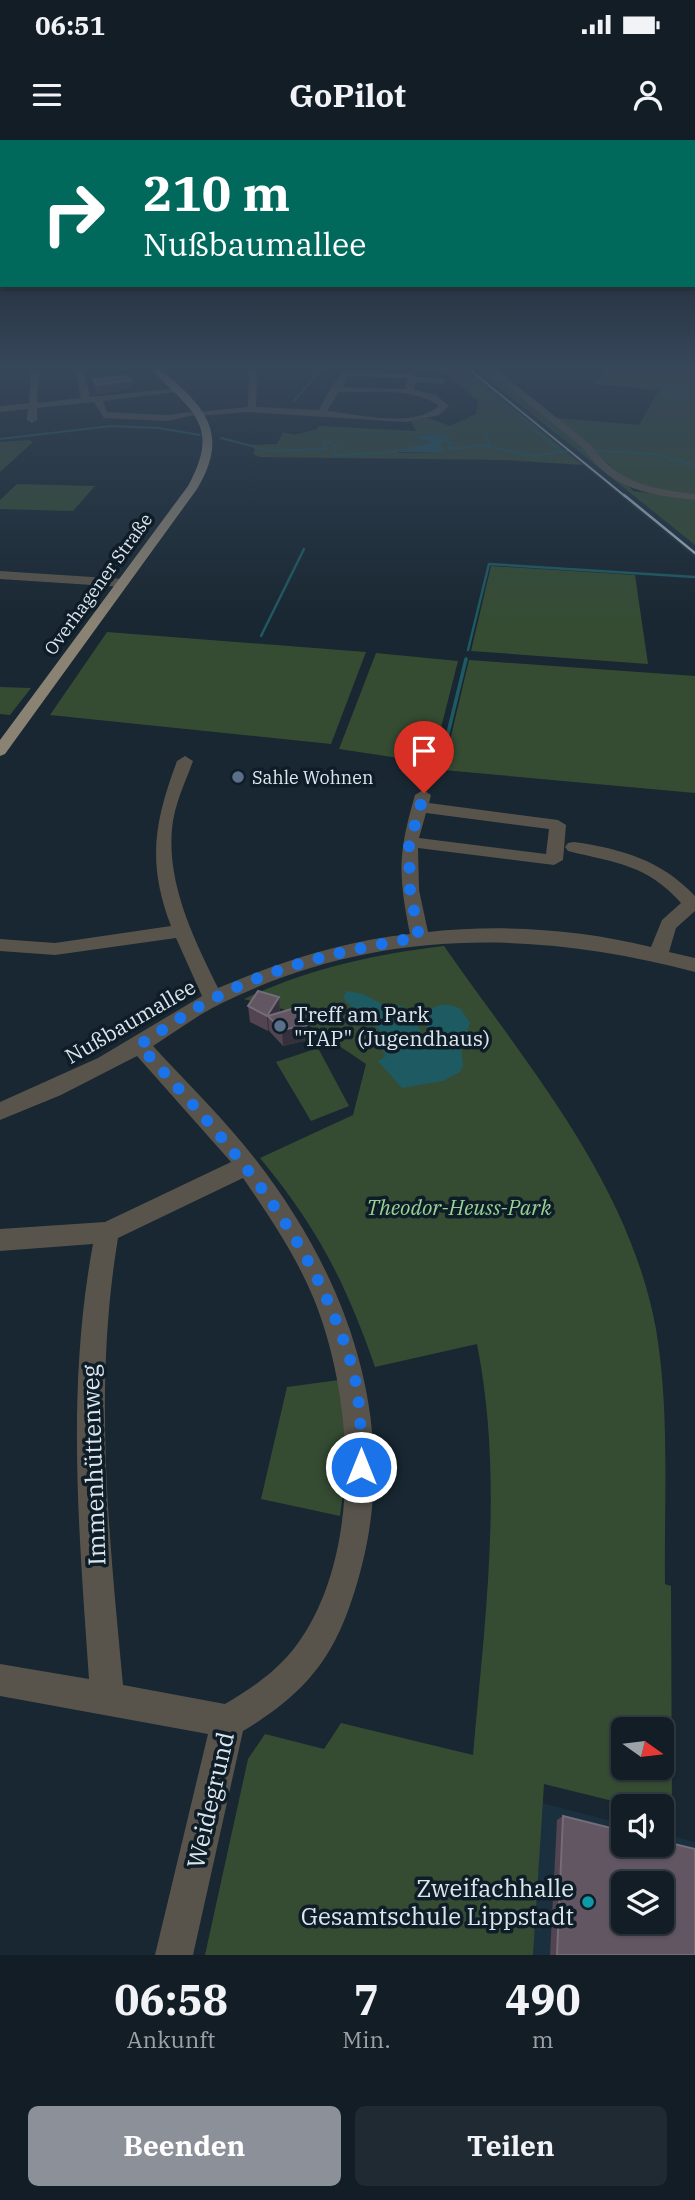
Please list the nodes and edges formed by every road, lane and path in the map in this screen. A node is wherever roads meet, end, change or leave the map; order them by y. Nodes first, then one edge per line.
1 (209, 454) edge
2 (594, 454) edge
3 (695, 497) edge
4 (0, 575) edge
5 (122, 583) junction
6 (0, 751) edge
7 (186, 761) dead end
8 (410, 842) junction
9 (574, 847) dead end
10 (694, 904) edge
11 (182, 931) junction
12 (419, 937) junction
13 (0, 945) edge
14 (659, 954) junction
15 (695, 965) edge
16 (213, 998) junction
17 (139, 1045) junction
18 (0, 1111) edge
19 (247, 1165) junction
20 (107, 1232) junction
21 (0, 1240) edge
22 (0, 1680) edge
23 (107, 1698) junction
24 (228, 1721) junction
25 (174, 1955) edge

1 - 5 main road, Overhagener Straße
2 - 3 street
4 - 5 street
5 - 6 main road, Overhagener Straße
7 - 11 street
8 - 8 street
8 - 12 street
9 - 10 street
10 - 14 street
11 - 13 street
11 - 16 street
12 - 14 street, Nußbaumallee
12 - 16 street, Nußbaumallee
14 - 15 street, Nußbaumallee
16 - 17 street, Nußbaumallee
17 - 18 street, Nußbaumallee
17 - 19 street, Weidegrund
19 - 20 street
19 - 24 street, Weidegrund
20 - 21 street
20 - 23 street, Immenhüttenweg
22 - 23 street
23 - 24 street
24 - 25 street, Weidegrund

